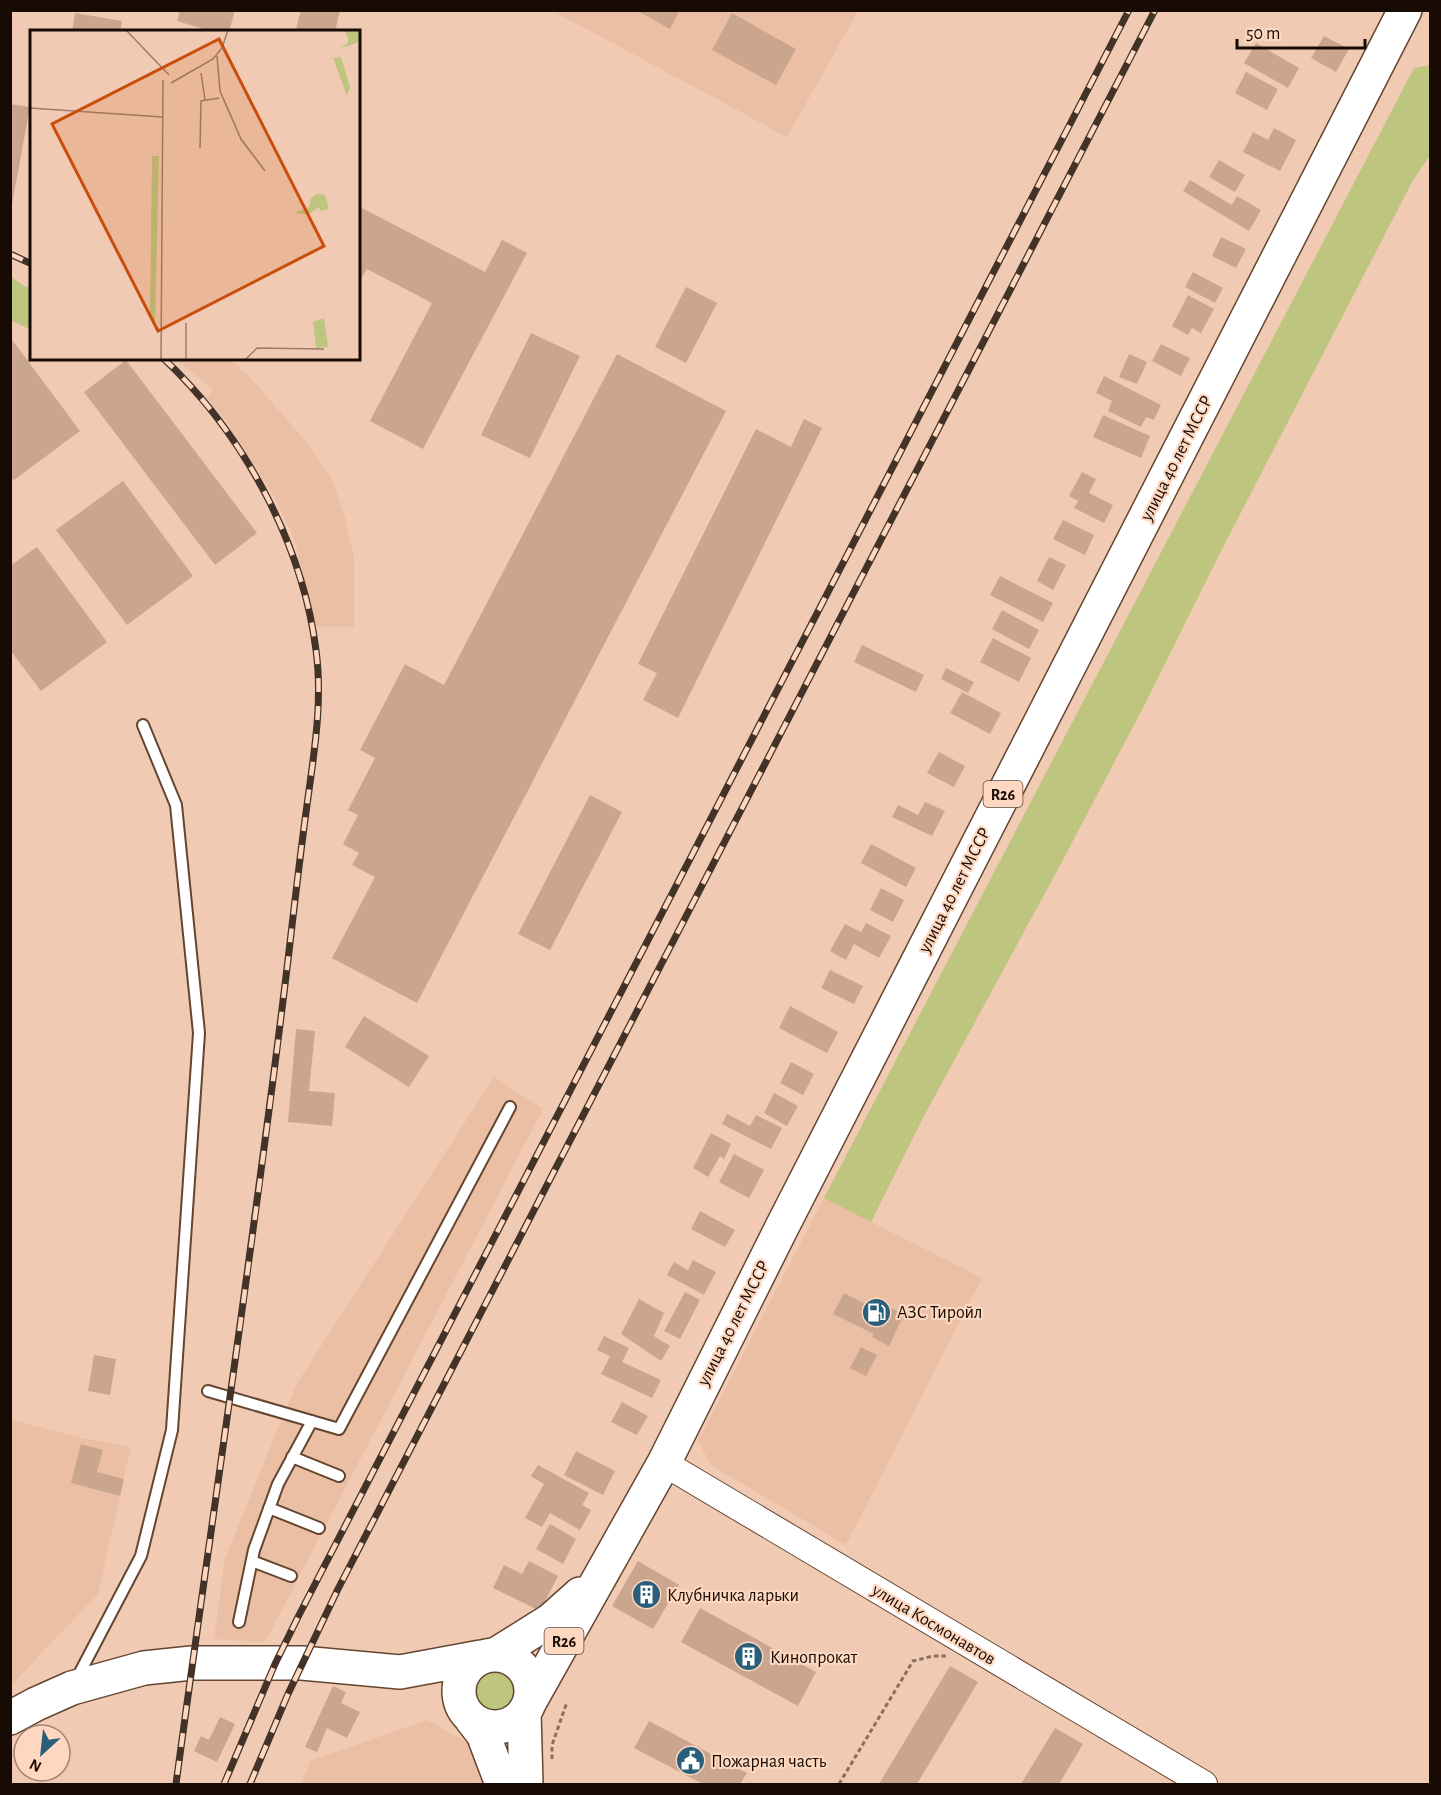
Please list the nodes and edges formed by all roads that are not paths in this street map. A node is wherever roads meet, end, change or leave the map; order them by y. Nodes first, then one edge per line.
1 (1405, 10) edge
2 (143, 725) dead end
3 (510, 1107) dead end
4 (208, 1391) dead end
5 (312, 1421) junction
6 (292, 1457) junction
7 (665, 1461) junction
8 (339, 1476) dead end
9 (269, 1508) junction
10 (319, 1528) dead end
11 (252, 1561) junction
12 (291, 1576) dead end
13 (599, 1577) junction
14 (238, 1623) dead end
15 (488, 1656) junction
16 (400, 1672) junction
17 (72, 1688) junction
18 (526, 1708) junction
19 (469, 1717) junction
20 (10, 1718) edge
21 (502, 1785) edge
22 (526, 1785) edge
23 (1204, 1785) edge

1 - 7 main road, улица 40 лет МССР / R26
2 - 17 lane
3 - 5 lane
4 - 5 lane
5 - 6 lane
6 - 8 lane
6 - 9 lane
7 - 13 main road, улица 40 лет МССР / R26
7 - 23 street, улица Космонавтов
9 - 10 lane
9 - 11 lane
11 - 12 lane
11 - 14 lane
13 - 15 main road, улица 40 лет МССР / R26
13 - 18 main road, улица 40 лет МССР / R26
15 - 16 main road
15 - 18 main road
15 - 19 main road
16 - 17 main road
16 - 19 main road
17 - 20 main road
18 - 19 main road
18 - 22 main road
19 - 21 main road

